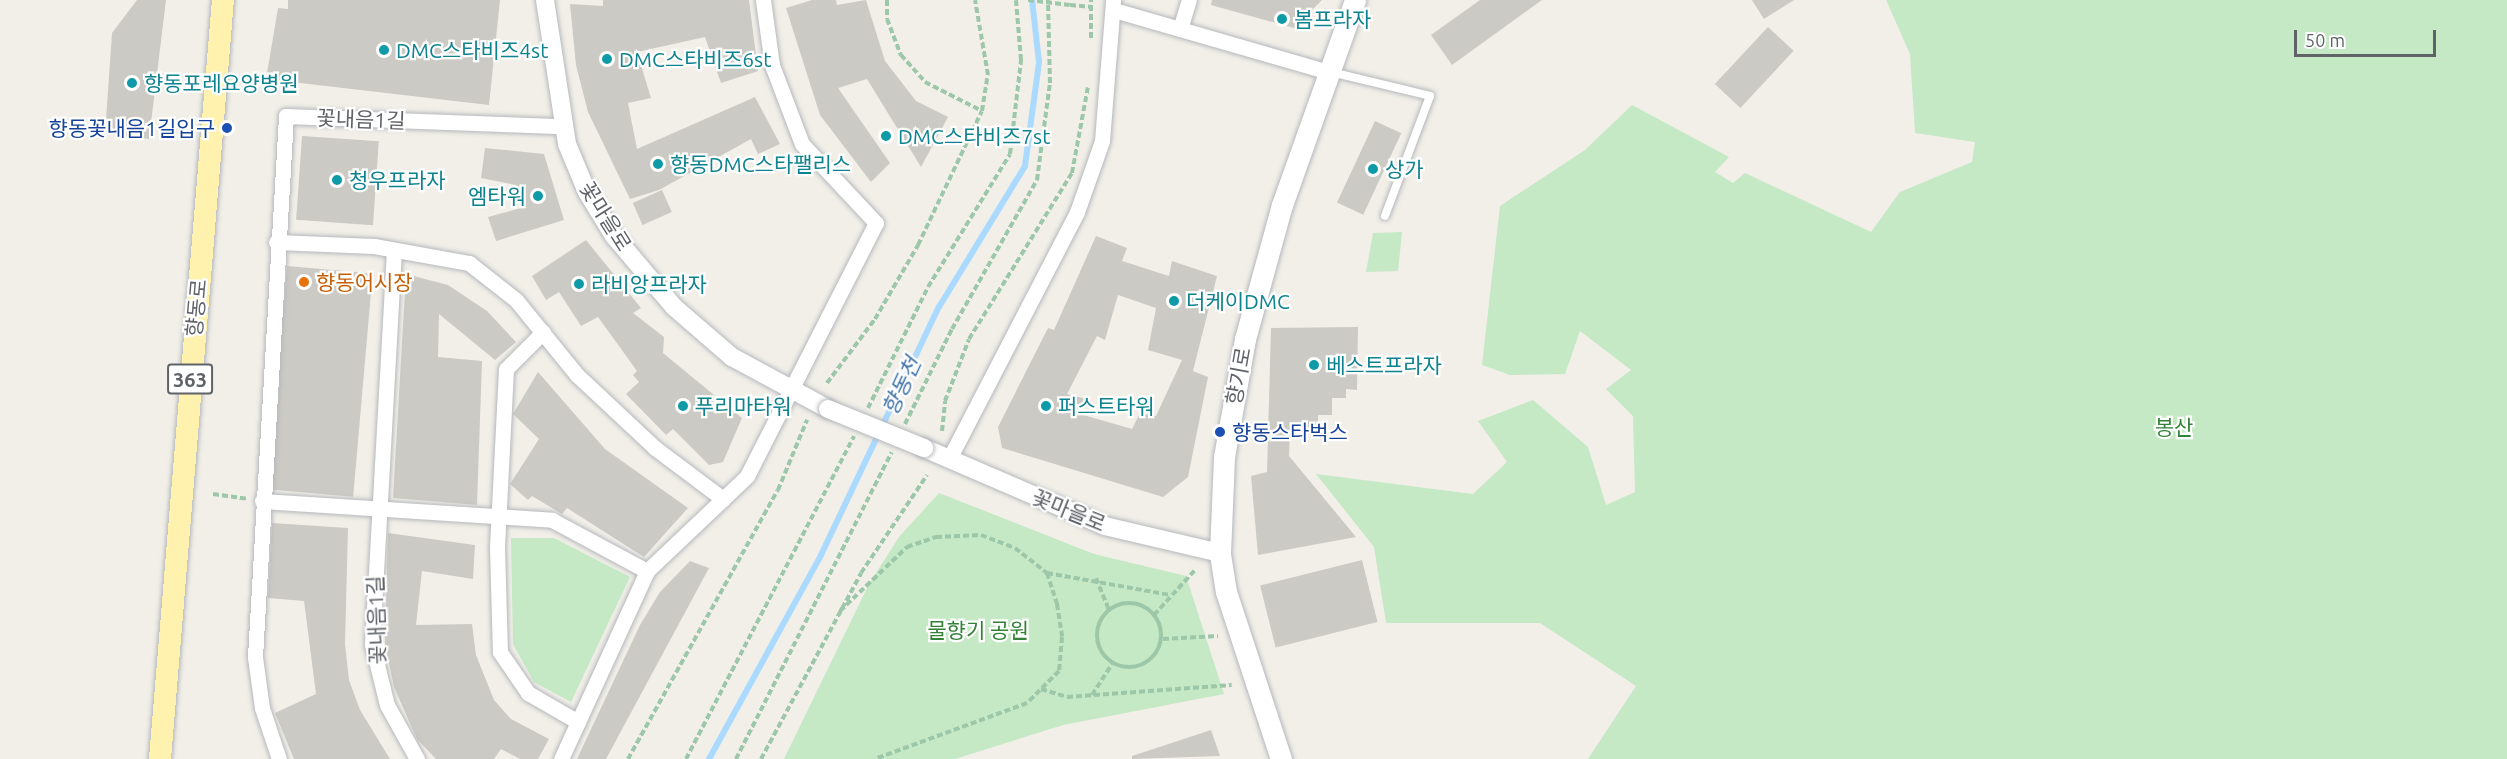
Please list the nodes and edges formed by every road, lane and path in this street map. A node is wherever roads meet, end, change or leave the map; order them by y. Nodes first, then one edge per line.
1 (223, 0) edge
2 (545, 0) edge
3 (763, 0) edge
4 (887, 0) edge
5 (975, 0) edge
6 (1016, 0) edge
7 (1028, 0) edge
8 (1048, 0) edge
9 (1091, 0) edge
10 (1190, 0) edge
11 (1355, 0) edge
12 (1109, 6) edge
13 (1092, 7) junction
14 (1180, 29) junction
15 (1091, 42) dead end
16 (1329, 72) junction
17 (1090, 76) dead end
18 (982, 111) junction
19 (562, 126) junction
20 (1385, 216) dead end
21 (276, 242) junction
22 (394, 250) junction
23 (543, 332) junction
24 (827, 383) dead end
25 (792, 388) junction
26 (864, 415) dead end
27 (807, 420) dead end
28 (859, 425) dead end
29 (942, 431) dead end
30 (901, 434) dead end
31 (895, 444) dead end
32 (949, 459) junction
33 (927, 475) dead end
34 (213, 494) dead end
35 (723, 499) junction
36 (262, 501) junction
37 (378, 507) junction
38 (499, 520) junction
39 (1220, 553) junction
40 (1196, 569) dead end
41 (648, 571) junction
42 (1047, 573) junction
43 (1096, 578) junction
44 (1171, 595) junction
45 (1108, 610) junction
46 (840, 611) junction
47 (1154, 615) junction
48 (1218, 636) dead end
49 (1163, 639) junction
50 (1113, 663) junction
51 (1232, 685) dead end
52 (1041, 689) junction
53 (1092, 695) junction
54 (578, 722) junction
55 (160, 759) edge
56 (279, 759) edge
57 (417, 759) edge
58 (561, 759) edge
59 (628, 759) edge
60 (686, 759) edge
61 (736, 759) edge
62 (761, 759) edge
63 (875, 759) edge
64 (1281, 759) edge

1 - 55 main road, 향동로 / 363
2 - 19 street, 꽃마을로
3 - 25 street
4 - 18 path
5 - 18 path
6 - 26 path
7 - 13 path, bridge
8 - 30 path
9 - 13 path
10 - 14 street
11 - 16 main road, 향기로
12 - 13 path
12 - 14 street
12 - 32 street
13 - 15 path
14 - 16 street
16 - 20 lane
16 - 39 main road, 향기로
17 - 29 path
18 - 24 path
19 - 21 street, 꽃내음1길
19 - 25 street, 꽃마을로
21 - 22 street
21 - 36 street, 꽃내음1길
22 - 23 street
22 - 37 street, 꽃내음1길
23 - 35 street
23 - 38 street
25 - 32 street, 꽃마을로, bridge
25 - 35 street
27 - 59 path
28 - 60 path
31 - 61 path
32 - 39 street, 꽃마을로
33 - 46 path
34 - 36 path
35 - 41 street
36 - 37 street
36 - 56 street, 꽃내음1길
37 - 38 street
37 - 57 street, 꽃내음1길
38 - 41 street
38 - 54 street
39 - 64 main road, 향기로
40 - 44 path
41 - 54 street
42 - 43 path
42 - 46 path
42 - 52 path
43 - 44 path
43 - 45 path
44 - 47 path
45 - 47 path
45 - 50 path
46 - 62 path
47 - 49 path
48 - 49 path
49 - 50 path
50 - 53 path
51 - 53 path
52 - 53 path
52 - 63 path
54 - 58 street

